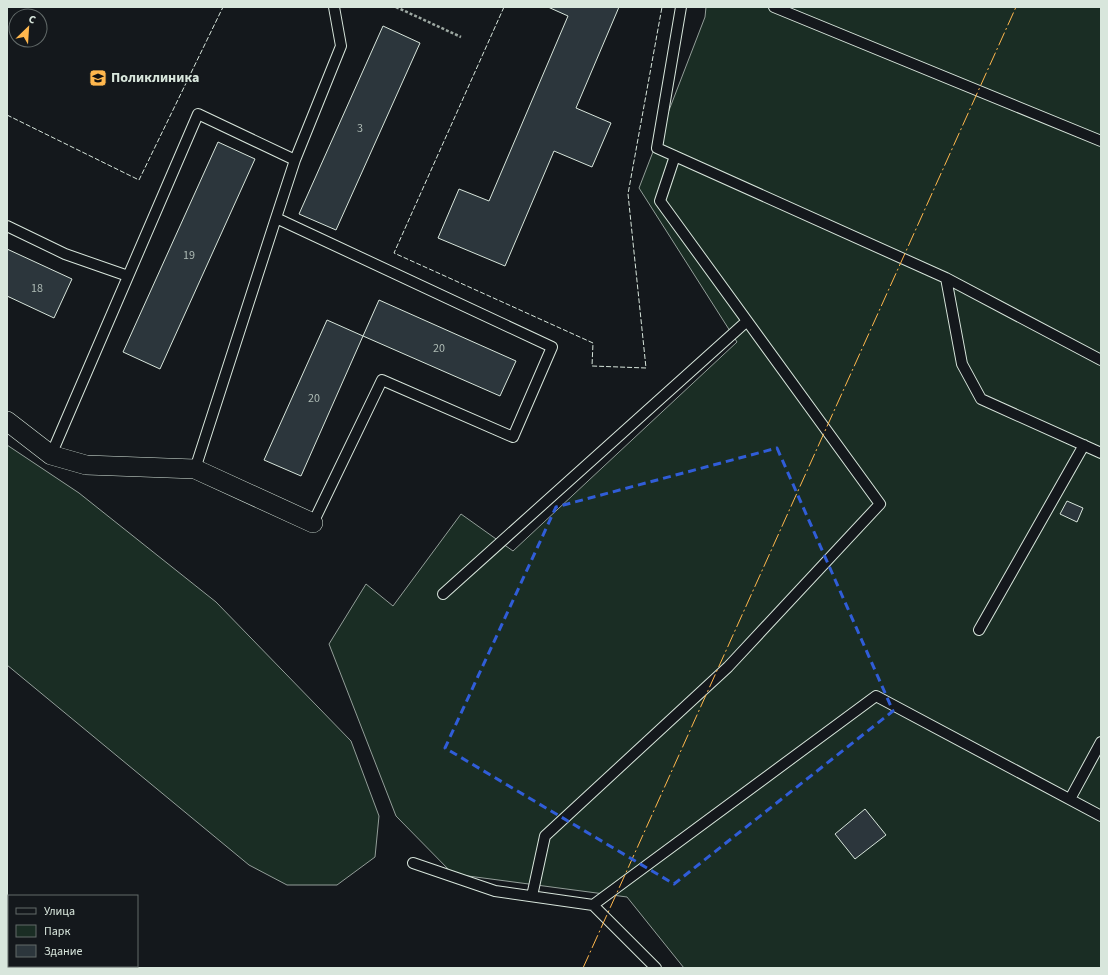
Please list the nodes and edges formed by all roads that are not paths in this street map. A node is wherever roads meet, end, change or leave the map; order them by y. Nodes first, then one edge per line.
1 (334, 7) edge
2 (681, 7) edge
3 (774, 7) edge
4 (1101, 141) edge
5 (675, 156) junction
6 (295, 160) junction
7 (276, 218) junction
8 (7, 226) edge
9 (128, 276) junction
10 (946, 278) junction
11 (747, 321) junction
12 (1101, 360) edge
13 (7, 421) edge
14 (1084, 445) junction
15 (1101, 453) edge
16 (51, 455) junction
17 (194, 469) junction
18 (313, 523) joint
19 (443, 594) dead end
20 (979, 630) dead end
21 (1101, 742) edge
22 (1070, 799) junction
23 (1101, 816) edge
24 (413, 863) dead end
25 (532, 896) junction
26 (593, 905) junction
27 (656, 968) edge

1 - 6 lane
2 - 5 lane
3 - 4 lane
5 - 10 lane
5 - 11 lane
6 - 7 lane
6 - 9 lane
7 - 17 lane
7 - 18 lane
8 - 9 lane
9 - 16 lane
10 - 12 lane
10 - 14 lane
11 - 19 lane
11 - 25 lane
13 - 16 street
14 - 15 lane
14 - 20 lane
16 - 17 street
17 - 18 street
21 - 22 lane
22 - 23 lane
22 - 26 lane
24 - 25 lane
25 - 26 lane
26 - 27 lane

